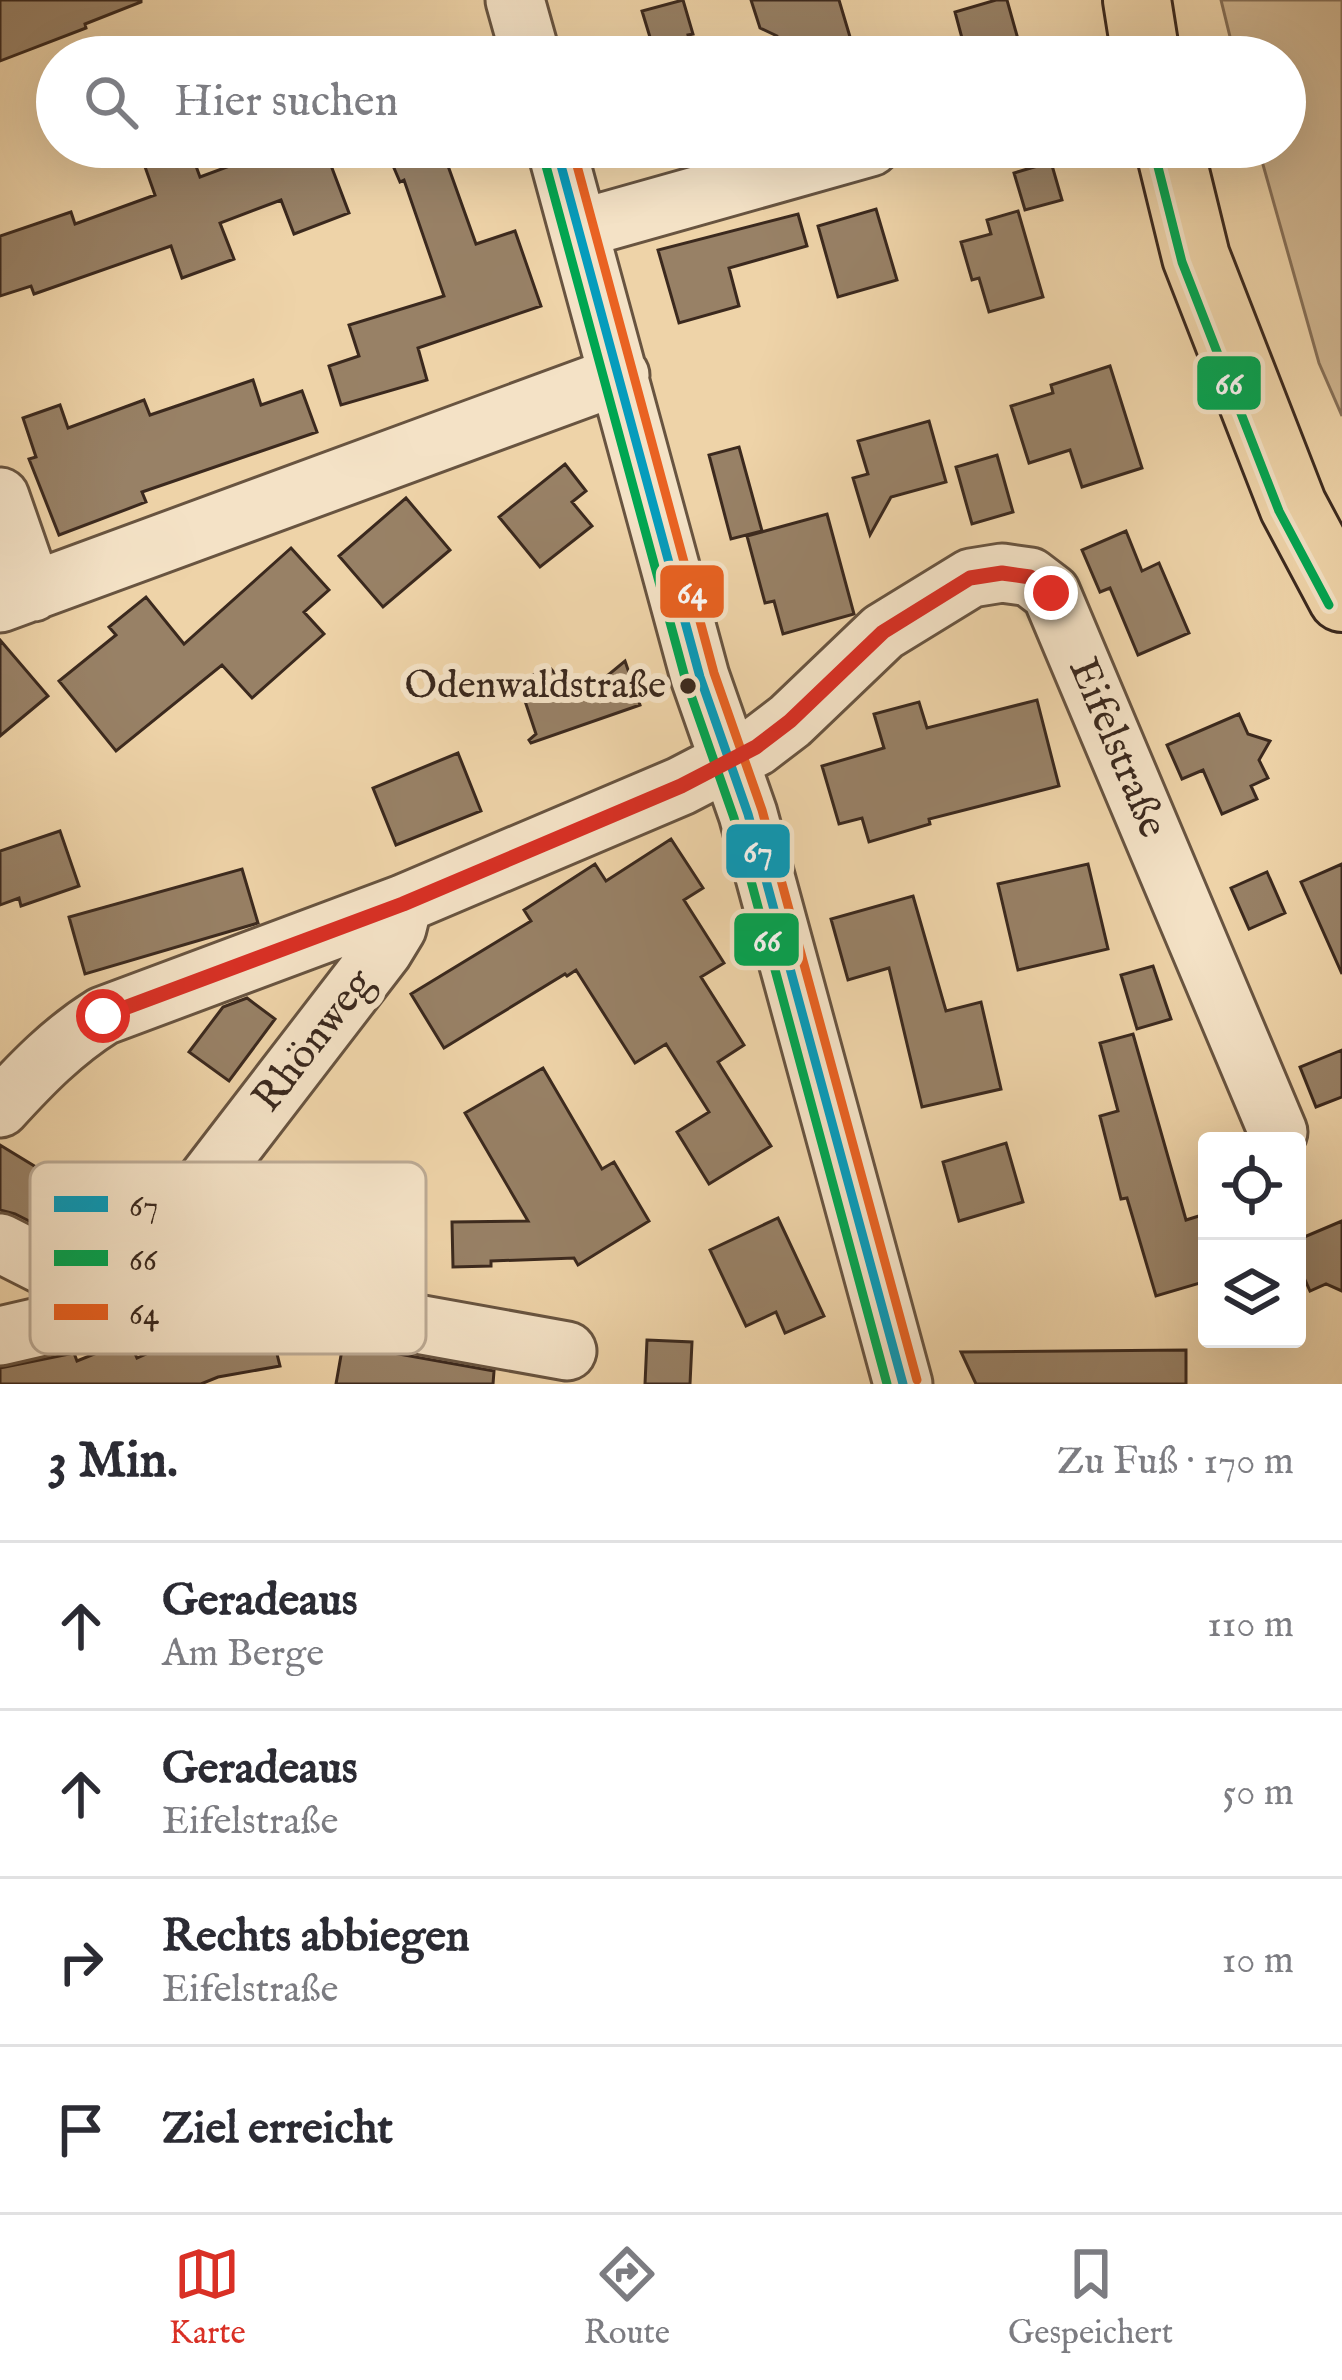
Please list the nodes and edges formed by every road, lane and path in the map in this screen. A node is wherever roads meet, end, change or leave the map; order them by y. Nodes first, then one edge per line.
1 (515, 0) edge
2 (1137, 0) edge
3 (525, 36) edge
4 (1143, 36) edge
5 (562, 168) edge
6 (795, 168) edge
7 (1174, 168) edge
8 (579, 229) junction
9 (620, 375) junction
10 (0, 497) edge
11 (16, 597) edge
12 (1342, 598) edge
13 (728, 761) junction
14 (403, 904) junction
15 (0, 1108) edge
16 (1278, 1132) dead end
17 (221, 1162) edge
18 (0, 1243) edge
19 (30, 1258) edge
20 (426, 1326) edge
21 (30, 1329) edge
22 (0, 1336) edge
23 (567, 1351) dead end
24 (903, 1384) edge

1 - 3 street
2 - 4 main road
5 - 8 street
6 - 8 street
7 - 12 main road
8 - 9 street
9 - 11 street
9 - 13 street
10 - 11 street
13 - 14 street
13 - 16 street, Eifelstraße
13 - 24 street
14 - 15 street
14 - 17 street, Rhönweg
18 - 19 street
20 - 23 street
21 - 22 street

